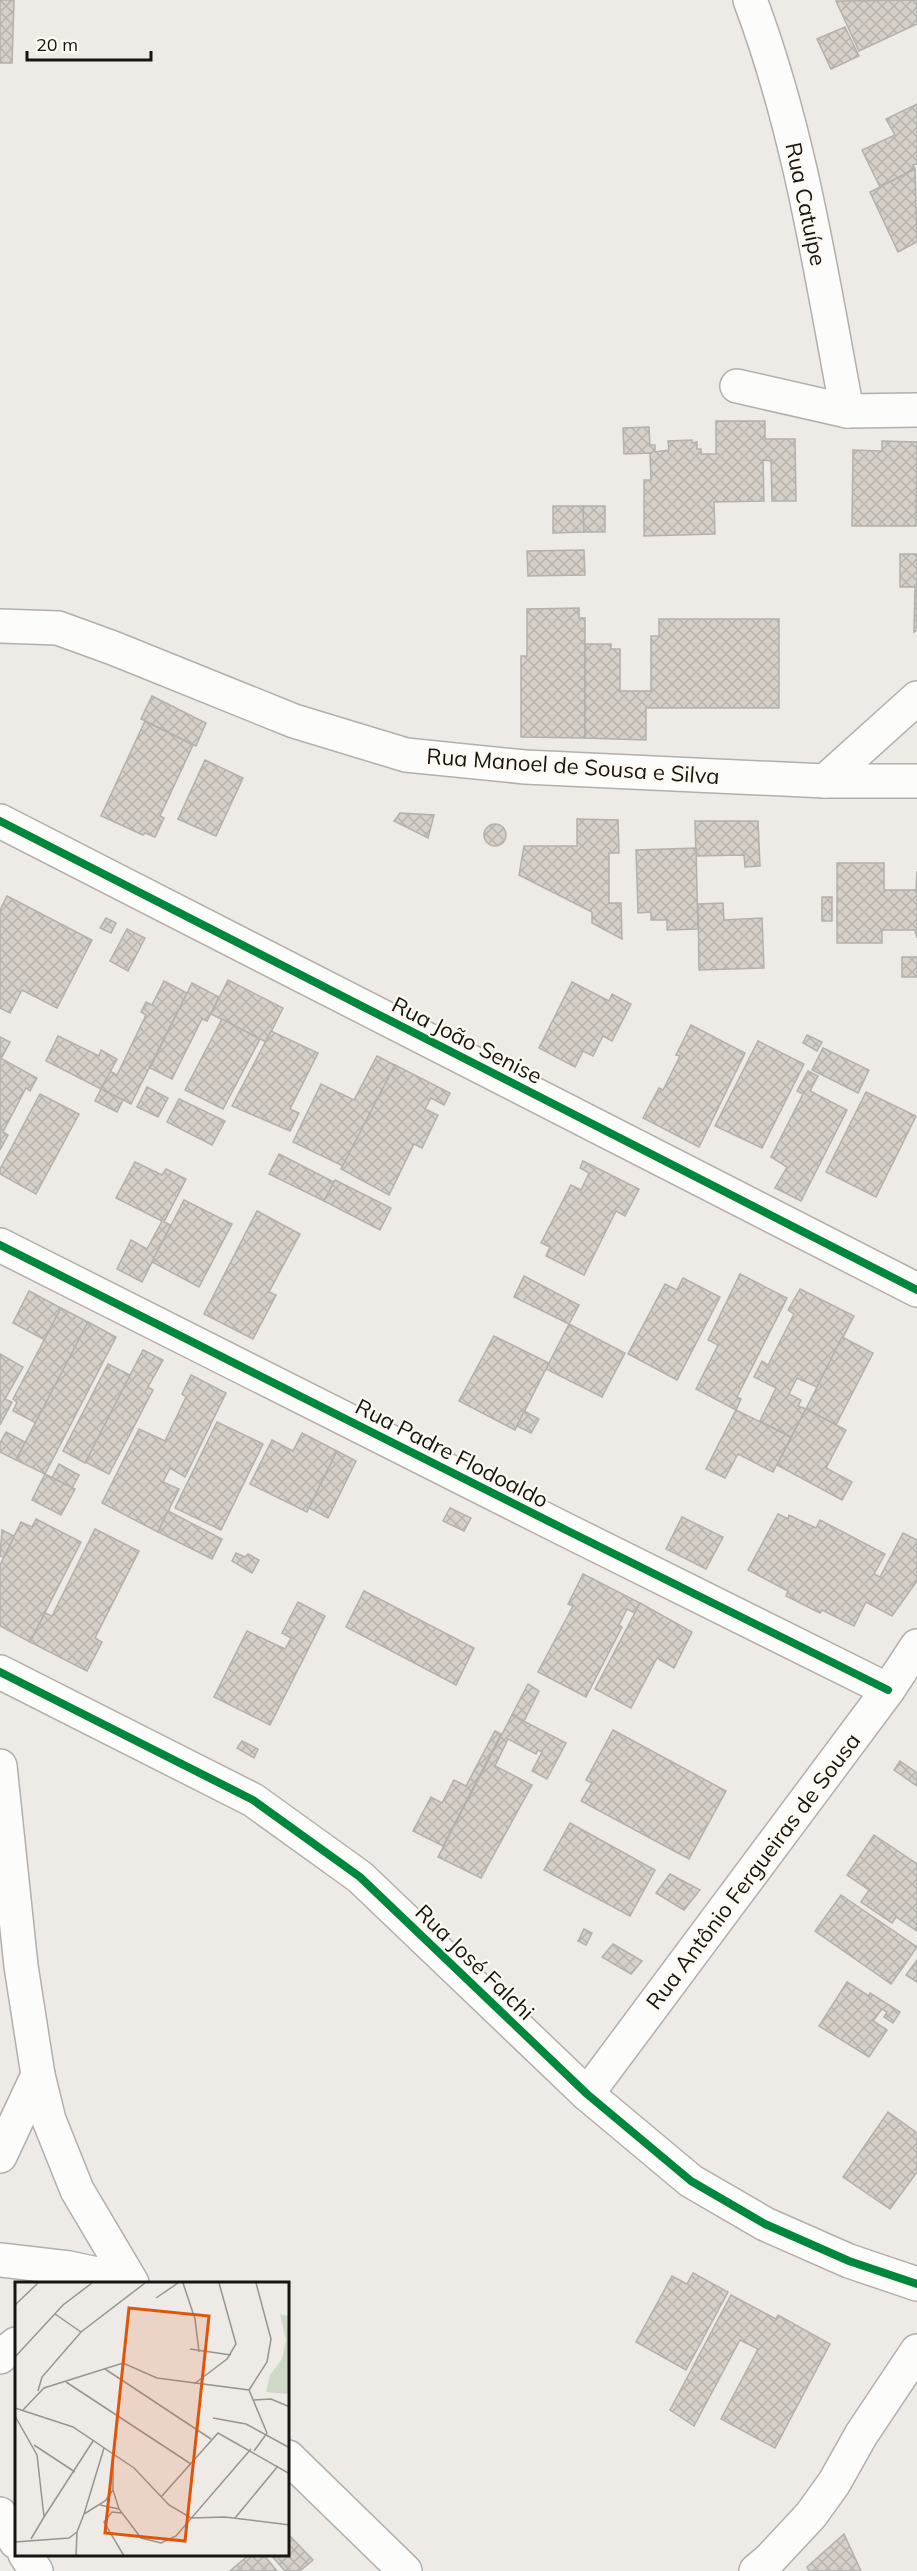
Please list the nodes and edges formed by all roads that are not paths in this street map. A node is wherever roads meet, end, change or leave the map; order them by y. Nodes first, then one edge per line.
1 (750, 0) edge
2 (737, 386) dead end
3 (917, 410) edge
4 (847, 411) junction
5 (0, 626) edge
6 (917, 698) edge
7 (825, 781) junction
8 (917, 781) edge
9 (0, 821) edge
10 (0, 1245) edge
11 (917, 1290) edge
12 (917, 1646) edge
13 (0, 1672) edge
14 (888, 1690) junction
15 (0, 1766) edge
16 (38, 2075) junction
17 (587, 2094) junction
18 (0, 2156) edge
19 (0, 2260) edge
20 (131, 2282) edge
21 (917, 2284) edge
22 (15, 2345) edge
23 (917, 2351) edge
24 (0, 2357) edge
25 (290, 2459) edge
26 (0, 2514) edge
27 (15, 2540) edge
28 (26, 2556) edge
29 (36, 2571) edge
30 (405, 2571) edge
31 (756, 2571) edge

1 - 4 street, Rua Catuípe
2 - 4 street
3 - 4 street
5 - 7 street, Rua Manoel de Sousa e Silva
6 - 7 street
7 - 8 street, Rua Manoel de Sousa e Silva
9 - 11 street, Rua João Senise
10 - 14 street, Rua Padre Flodoaldo
12 - 14 street, Rua Antônio Fergueiras de Sousa
13 - 17 street, Rua José Falchi
14 - 17 street, Rua Antônio Fergueiras de Sousa
15 - 16 street
16 - 18 street
16 - 20 street
17 - 21 street, Rua José Falchi
19 - 20 street
22 - 24 street
23 - 31 street
25 - 30 street
26 - 27 street
28 - 29 street

